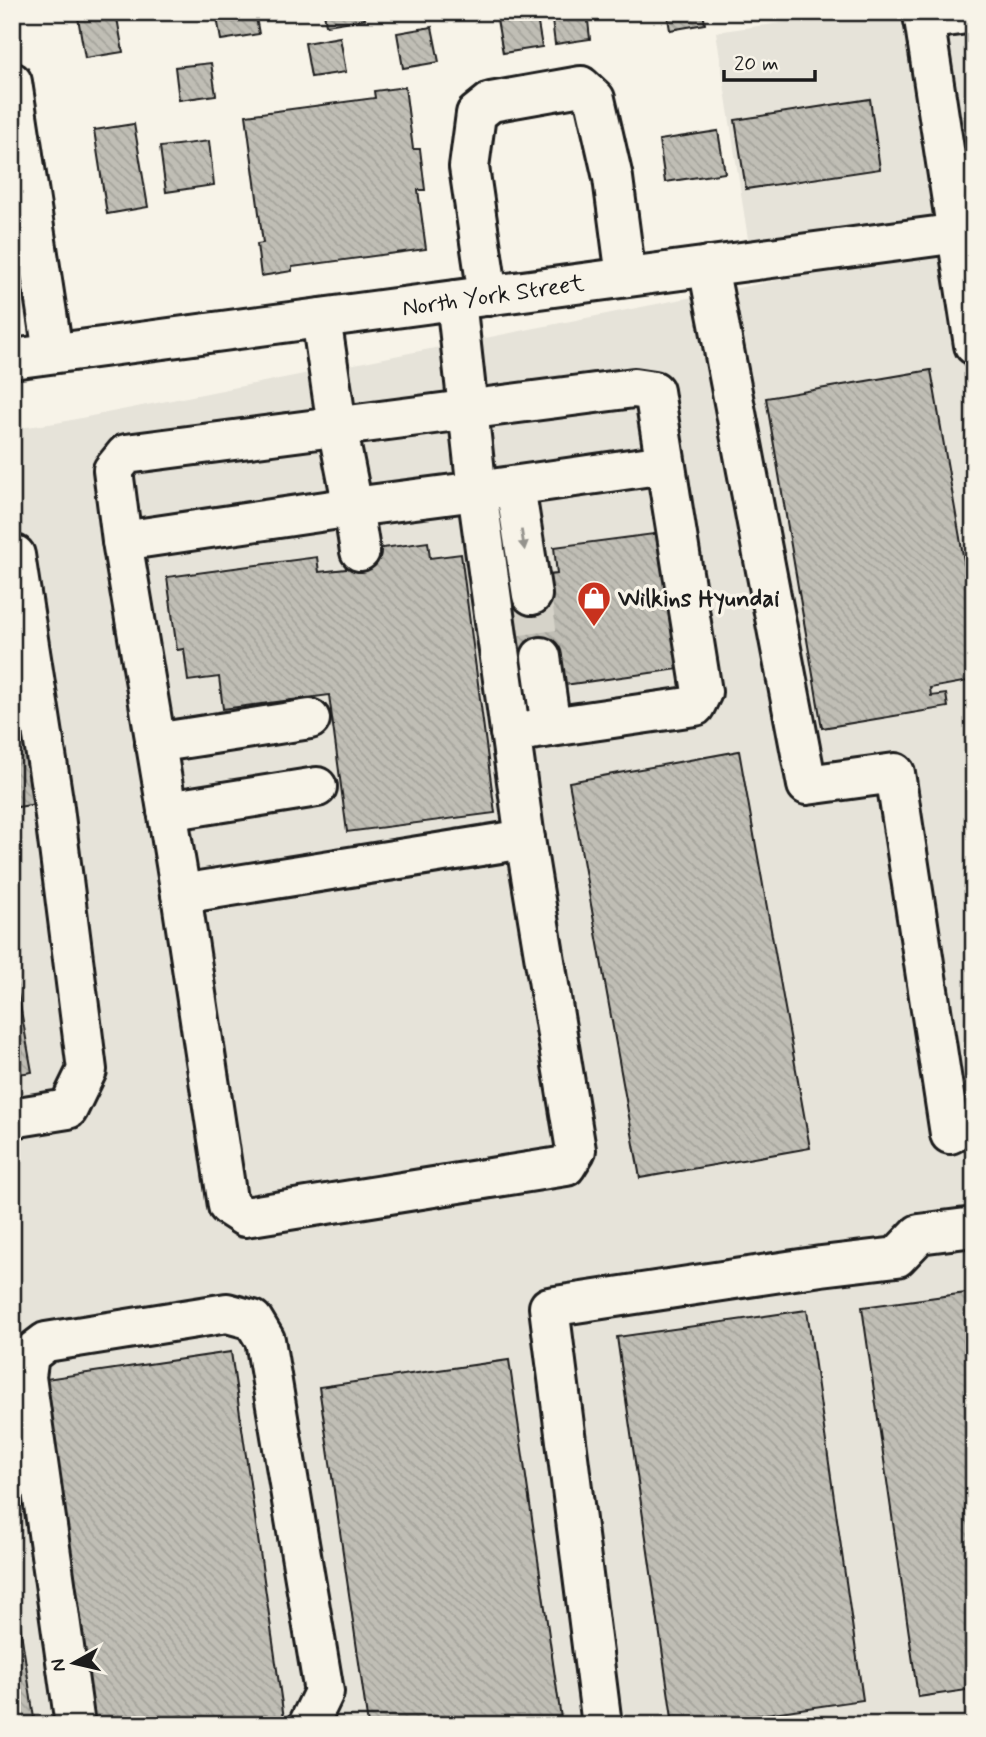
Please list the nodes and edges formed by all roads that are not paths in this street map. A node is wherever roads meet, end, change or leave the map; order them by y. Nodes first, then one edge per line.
1 (974, 13) edge
2 (923, 16) edge
3 (12, 82) edge
4 (966, 232) edge
5 (708, 266) junction
6 (626, 278) junction
7 (472, 298) junction
8 (321, 318) junction
9 (974, 345) edge
10 (53, 354) junction
11 (12, 359) edge
12 (468, 410) junction
13 (337, 426) junction
14 (665, 464) junction
15 (515, 486) junction
16 (477, 491) junction
17 (353, 508) junction
18 (122, 541) junction
19 (13, 548) edge
20 (360, 551) dead end
21 (531, 595) tunnel mouth
22 (541, 657) tunnel mouth
23 (310, 719) dead end
24 (551, 727) junction
25 (510, 733) junction
26 (155, 743) junction
27 (317, 787) dead end
28 (167, 811) junction
29 (525, 839) junction
30 (181, 894) junction
31 (12, 1118) edge
32 (950, 1134) dead end
33 (974, 1227) edge
34 (75, 1725) edge
35 (308, 1725) edge
36 (602, 1725) edge

1 - 2 main road
2 - 4 main road
3 - 10 main road
4 - 5 main road, North York Street
4 - 9 main road
5 - 6 main road, North York Street
5 - 32 main road
6 - 7 main road, North York Street
6 - 7 main road
7 - 8 main road, North York Street
7 - 12 main road
8 - 10 main road, North York Street
8 - 13 main road
10 - 11 main road, North York Street
12 - 13 main road
12 - 14 main road
12 - 16 main road
13 - 17 main road
13 - 18 main road
14 - 15 main road
14 - 24 main road
15 - 16 main road
15 -> 21 main road
16 - 17 main road
16 - 25 main road
17 - 18 main road
17 - 20 main road
18 - 26 main road
19 - 31 main road
22 - 24 main road
23 - 26 main road
24 - 25 main road
25 - 29 main road
26 - 28 main road
27 - 28 main road
28 - 30 main road
29 - 30 main road
29 - 30 main road
33 - 36 main road
34 - 35 main road

